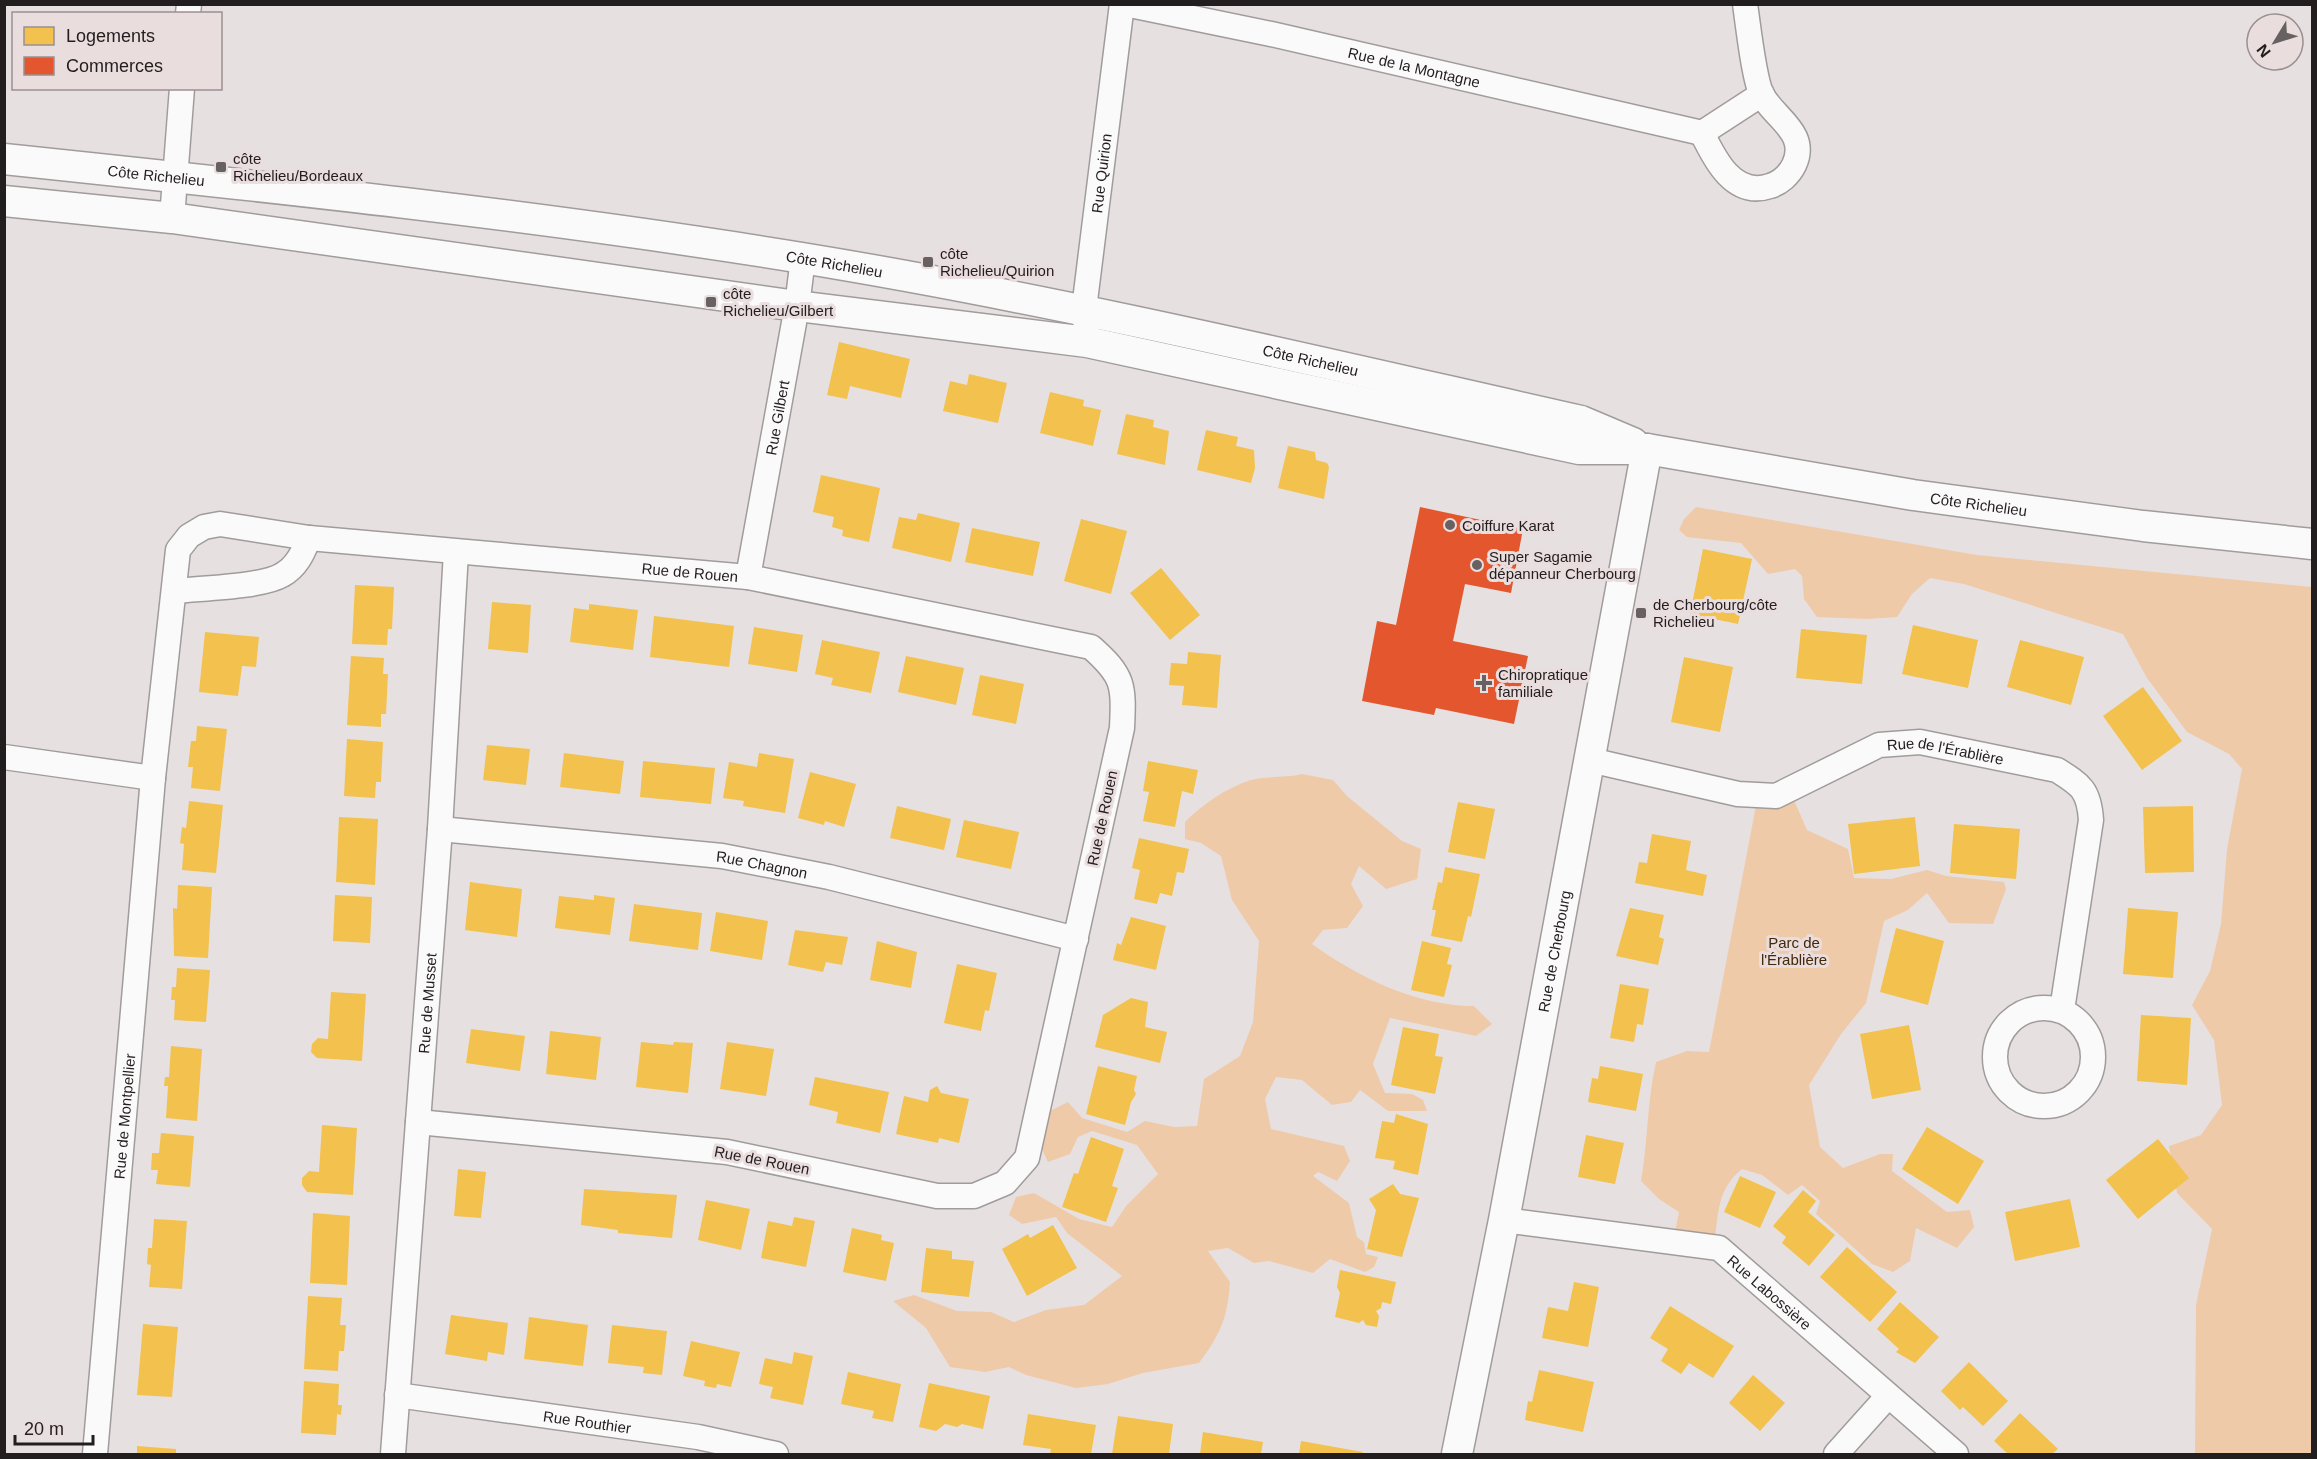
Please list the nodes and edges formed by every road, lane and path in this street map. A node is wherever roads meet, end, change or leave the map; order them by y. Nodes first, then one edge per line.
1 (1123, 4) edge
2 (1745, 4) edge
3 (182, 90) edge
4 (1762, 94) junction
5 (1702, 133) junction
6 (4, 159) edge
7 (175, 177) junction
8 (4, 201) edge
9 (172, 218) junction
10 (803, 258) junction
11 (797, 306) junction
12 (1084, 309) junction
13 (1086, 342) junction
14 (1647, 449) junction
15 (309, 538) junction
16 (2313, 544) edge
17 (456, 552) junction
18 (748, 577) junction
19 (175, 591) junction
20 (4, 758) edge
21 (1590, 760) junction
22 (153, 778) junction
23 (440, 829) junction
24 (1076, 939) junction
25 (2062, 1010) junction
26 (418, 1122) junction
27 (1504, 1220) junction
28 (397, 1395) junction
29 (1888, 1396) junction
30 (697, 1446) edge
31 (95, 1455) edge
32 (393, 1455) edge
33 (776, 1455) edge
34 (1457, 1455) edge
35 (1836, 1455) edge
36 (1956, 1455) edge

1 - 5 street, Rue de la Montagne
1 - 12 street, Rue Quirion
2 - 4 street
3 - 7 street
4 - 5 street
4 - 5 street
6 - 7 street, Côte Richelieu
7 - 9 street
7 - 10 street, Côte Richelieu
8 - 9 street, Côte Richelieu
9 - 11 street, Côte Richelieu
10 - 11 street, Rue Gilbert
10 - 12 street, Côte Richelieu
11 - 13 street, Côte Richelieu
11 - 18 street, Rue Gilbert
12 - 13 street, Rue Quirion
12 - 14 street, Côte Richelieu
13 - 14 street, Côte Richelieu
14 - 16 street, Côte Richelieu
14 - 21 street, Rue de Cherbourg
15 - 17 street, Rue de Rouen
15 - 19 street
15 - 19 street, Rue de Rouen
17 - 18 street, Rue de Rouen
17 - 23 street, Rue de Musset
18 - 24 street, Rue de Rouen
19 - 22 street, Rue de Montpellier
20 - 22 street
21 - 25 street, Rue de l'Érablière
21 - 27 street, Rue de Cherbourg
22 - 31 street, Rue de Montpellier
23 - 24 street, Rue Chagnon
23 - 26 street, Rue de Musset
24 - 26 street, Rue de Rouen
25 - 25 street
26 - 28 street, Rue de Musset
27 - 29 street, Rue Labossière
27 - 34 street, Rue de Cherbourg
28 - 30 street, Rue Routhier
28 - 32 street, Rue de Musset
29 - 35 street
29 - 36 street, Rue Labossière
30 - 33 street, Rue Routhier

